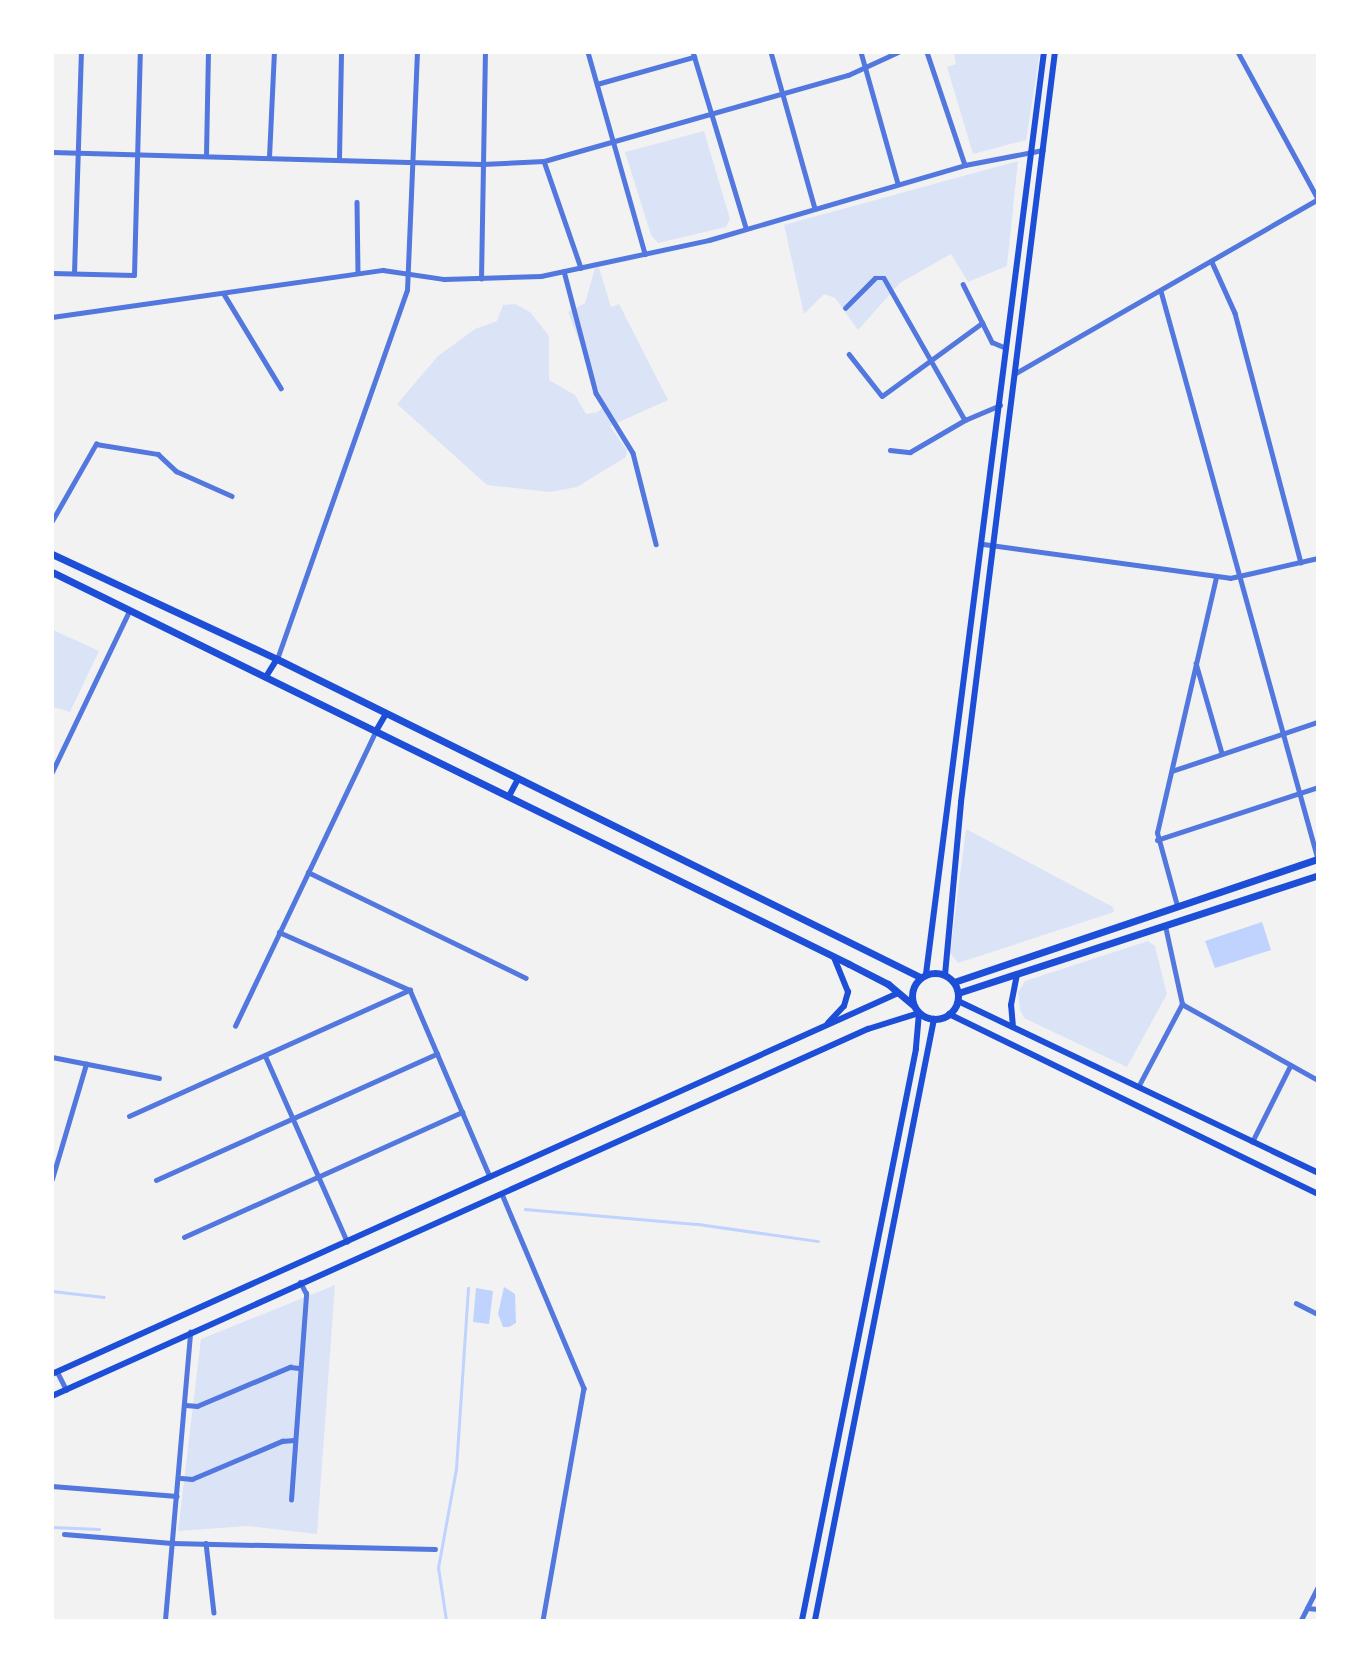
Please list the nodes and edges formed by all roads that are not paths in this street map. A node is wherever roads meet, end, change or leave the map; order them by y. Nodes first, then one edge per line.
1 (81, 52) edge
2 (140, 52) edge
3 (208, 52) edge
4 (274, 52) edge
5 (341, 52) edge
6 (417, 52) edge
7 (485, 52) edge
8 (588, 52) edge
9 (771, 52) edge
10 (861, 52) edge
11 (898, 52) edge
12 (927, 52) edge
13 (1044, 52) edge
14 (1055, 52) edge
15 (1238, 52) edge
16 (694, 55) edge
17 (866, 69) junction
18 (597, 84) junction
19 (782, 93) junction
20 (711, 113) junction
21 (613, 139) junction
22 (1032, 149) junction
23 (1043, 150) junction
24 (52, 152) edge
25 (138, 153) junction
26 (76, 154) junction
27 (206, 155) junction
28 (269, 157) junction
29 (339, 158) junction
30 (413, 160) junction
31 (544, 161) junction
32 (482, 164) junction
33 (965, 165) junction
34 (898, 184) junction
35 (1317, 199) edge
36 (357, 202) dead end
37 (816, 209) junction
38 (746, 228) junction
39 (645, 254) junction
40 (1212, 262) junction
41 (581, 268) junction
42 (564, 271) junction
43 (52, 273) edge
44 (74, 273) junction
45 (358, 273) junction
46 (409, 275) junction
47 (481, 279) junction
48 (963, 285) dead end
49 (1161, 291) junction
50 (224, 294) junction
51 (845, 308) dead end
52 (52, 317) edge
53 (982, 323) junction
54 (1006, 348) junction
55 (849, 354) dead end
56 (931, 359) junction
57 (1013, 374) junction
58 (1011, 387) junction
59 (281, 388) dead end
60 (1001, 392) junction
61 (1001, 404) junction
62 (965, 420) junction
63 (890, 450) dead end
64 (232, 496) dead end
65 (52, 520) edge
66 (656, 544) dead end
67 (983, 544) junction
68 (993, 545) junction
69 (52, 554) edge
70 (1318, 558) edge
71 (1301, 562) junction
72 (52, 572) edge
73 (1216, 577) junction
74 (1241, 578) junction
75 (136, 594) junction
76 (129, 611) junction
77 (277, 659) junction
78 (1196, 663) junction
79 (267, 676) junction
80 (386, 714) junction
81 (1318, 722) edge
82 (376, 731) junction
83 (1282, 734) junction
84 (1223, 753) junction
85 (1171, 771) junction
86 (52, 772) edge
87 (518, 779) junction
88 (1318, 787) edge
89 (1298, 793) junction
90 (509, 796) junction
91 (1157, 840) junction
92 (1318, 859) edge
93 (308, 872) junction
94 (1318, 875) edge
95 (1177, 906) junction
96 (1165, 925) junction
97 (279, 932) junction
98 (833, 956) junction
99 (945, 975) junction
100 (1017, 975) junction
101 (526, 978) dead end
102 (920, 978) junction
103 (954, 982) junction
104 (410, 990) junction
105 (898, 993) junction
106 (958, 997) junction
107 (1182, 1004) junction
108 (916, 1009) junction
109 (949, 1014) junction
110 (934, 1019) junction
111 (235, 1026) dead end
112 (1013, 1027) junction
113 (816, 1032) junction
114 (437, 1054) junction
115 (265, 1056) junction
116 (52, 1057) edge
117 (86, 1064) junction
118 (1290, 1066) junction
119 (159, 1079) dead end
120 (1318, 1080) edge
121 (1138, 1087) junction
122 (463, 1112) junction
123 (128, 1116) dead end
124 (293, 1117) junction
125 (1252, 1143) junction
126 (1318, 1174) edge
127 (321, 1177) junction
128 (490, 1178) junction
129 (52, 1179) edge
130 (156, 1180) dead end
131 (502, 1193) junction
132 (1318, 1194) edge
133 (184, 1237) dead end
134 (347, 1242) junction
135 (300, 1282) junction
136 (1296, 1303) dead end
137 (1318, 1314) edge
138 (190, 1332) junction
139 (299, 1368) junction
140 (55, 1373) edge
141 (66, 1390) junction
142 (52, 1396) edge
143 (186, 1405) junction
144 (838, 1436) junction
145 (852, 1439) junction
146 (294, 1440) junction
147 (181, 1478) junction
148 (52, 1486) edge
149 (177, 1496) junction
150 (291, 1500) dead end
151 (64, 1534) dead end
152 (172, 1543) junction
153 (206, 1543) junction
154 (435, 1549) dead end
155 (1318, 1587) edge
156 (1315, 1599) edge
157 (1307, 1608) junction
158 (1318, 1609) edge
159 (214, 1613) dead end
160 (165, 1620) edge
161 (542, 1620) edge
162 (802, 1620) edge
163 (815, 1620) edge
164 (1301, 1620) edge

1 - 26 street
2 - 25 street
3 - 27 street
4 - 28 street
5 - 29 street
6 - 30 street
7 - 32 street
8 - 18 street
9 - 19 street
10 - 17 street
11 - 17 street
12 - 33 street
13 - 22 main road
14 - 23 main road
15 - 35 street
16 - 18 street
16 - 20 street
17 - 19 street
17 - 34 street
18 - 21 street
19 - 20 street
19 - 37 street
20 - 21 street
20 - 38 street
21 - 31 street
21 - 39 street
22 - 23 street
22 - 33 street
22 - 54 main road
23 - 57 main road
24 - 26 street
25 - 26 street
25 - 27 street
25 - 44 street
26 - 44 street
27 - 28 street
28 - 29 street
29 - 30 street
30 - 32 street
30 - 46 street
31 - 32 street
31 - 41 street
32 - 47 street
33 - 34 street
34 - 37 street
35 - 40 street
36 - 45 street
37 - 38 street
38 - 39 street
39 - 41 street
40 - 49 street
40 - 71 street
41 - 42 street
42 - 47 street
42 - 66 street
43 - 44 street
45 - 46 street
45 - 50 street
46 - 47 street
46 - 77 street
48 - 53 street
49 - 57 street
49 - 74 street
50 - 52 street
50 - 59 street
51 - 56 street
53 - 54 street
53 - 56 street
54 - 60 main road
55 - 56 street
56 - 62 street
57 - 58 main road
58 - 60 main road
58 - 68 main road
60 - 61 main road
61 - 62 street
61 - 67 main road
62 - 63 street
64 - 65 street
67 - 68 street
67 - 102 main road
68 - 73 street
68 - 99 main road
69 - 75 main road
70 - 71 street
71 - 74 street
72 - 76 main road
73 - 74 street
73 - 78 street
74 - 83 street
75 - 76 main road
75 - 77 main road
76 - 79 main road
76 - 86 street
77 - 79 main road
77 - 80 main road
78 - 84 street
78 - 85 street
79 - 82 main road
80 - 82 main road
80 - 87 main road
81 - 83 street
82 - 90 main road
82 - 93 street
83 - 84 street
83 - 89 street
84 - 85 street
85 - 91 street
87 - 90 main road
87 - 102 main road
88 - 89 street
89 - 91 street
89 - 92 street
90 - 98 main road
91 - 95 street
92 - 95 main road
93 - 97 street
93 - 101 street
94 - 96 main road
95 - 103 main road
96 - 100 main road
96 - 107 street
97 - 104 street
97 - 111 street
98 - 105 main road
98 - 113 main road
99 - 102 main road
99 - 103 main road
100 - 106 main road
100 - 112 main road
102 - 105 main road
102 - 108 main road
103 - 106 main road
104 - 114 street
104 - 115 street
105 - 108 main road
105 - 113 main road
106 - 109 main road
106 - 112 main road
107 - 118 street
107 - 121 street
108 - 110 main road
108 - 131 main road
108 - 144 main road
109 - 110 main road
109 - 132 main road
110 - 145 main road
112 - 121 main road
113 - 128 main road
114 - 122 street
114 - 124 street
115 - 123 street
115 - 124 street
116 - 117 street
117 - 119 street
117 - 129 street
118 - 120 street
118 - 125 street
121 - 125 main road
122 - 127 street
122 - 128 street
124 - 127 street
124 - 130 street
125 - 126 main road
127 - 133 street
127 - 134 street
128 - 134 main road
131 - 135 main road
131 - 161 street
134 - 140 main road
135 - 138 main road
135 - 139 street
136 - 137 street
138 - 141 main road
138 - 143 street
139 - 143 street
139 - 146 street
140 - 141 street
141 - 142 main road
143 - 147 street
144 - 145 main road
144 - 162 main road
145 - 163 main road
146 - 147 street
146 - 150 street
147 - 149 street
148 - 149 street
149 - 152 street
151 - 152 street
152 - 153 street
152 - 160 street
153 - 154 street
153 - 159 street
155 - 156 street
156 - 157 street
157 - 158 street
157 - 164 street

